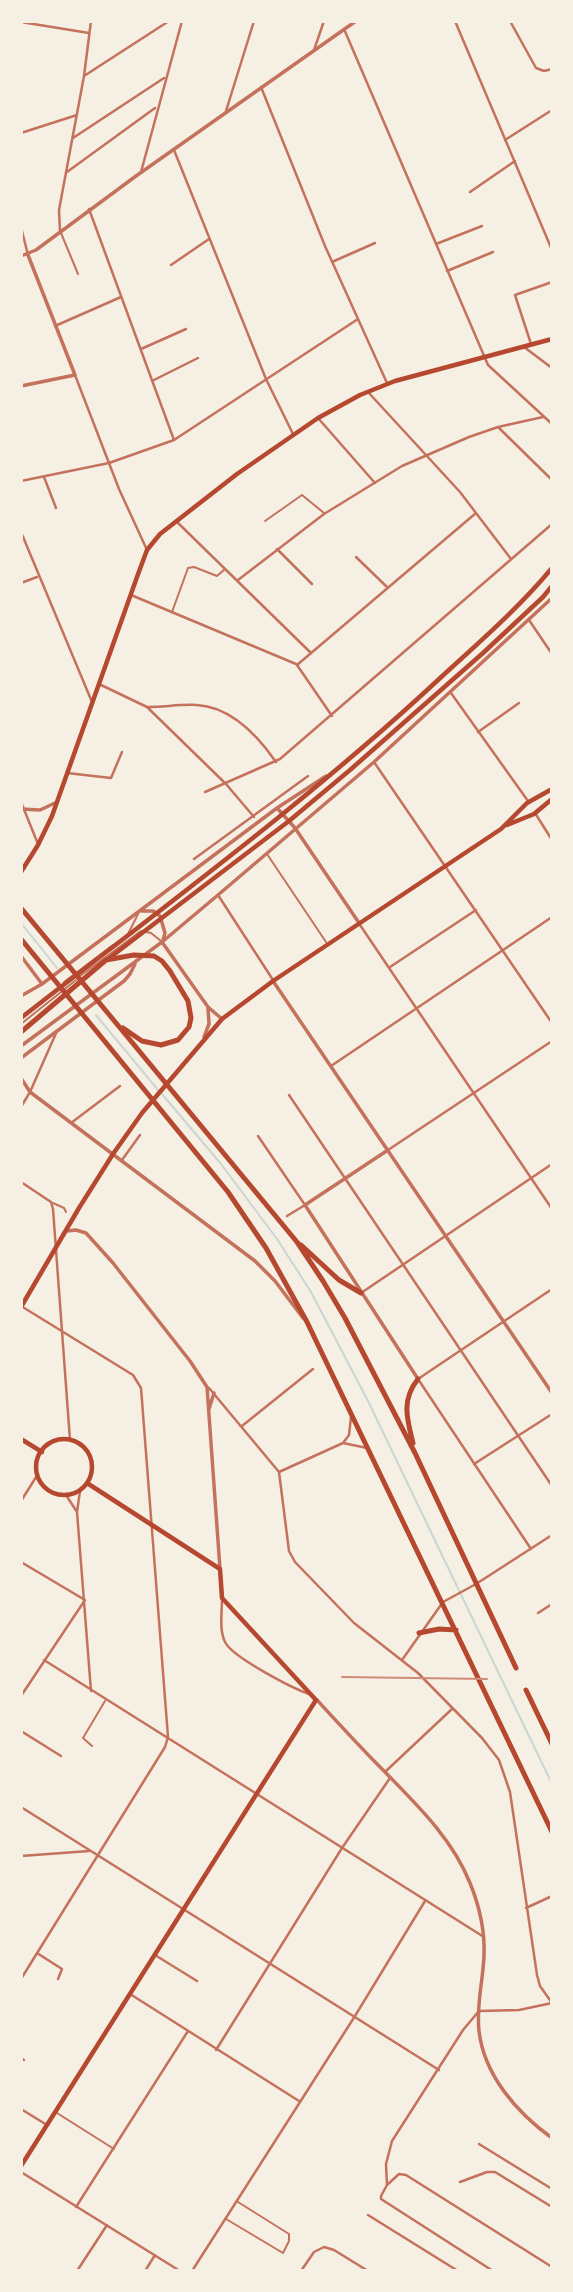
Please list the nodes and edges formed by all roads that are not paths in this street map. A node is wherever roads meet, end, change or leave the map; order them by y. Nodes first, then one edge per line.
1 (91, 21) edge
2 (169, 21) edge
3 (182, 21) edge
4 (254, 21) edge
5 (324, 21) edge
6 (356, 21) edge
7 (455, 21) edge
8 (510, 21) edge
9 (21, 22) edge
10 (344, 29) junction
11 (89, 33) junction
12 (314, 50) junction
13 (552, 69) edge
14 (84, 76) junction
15 (165, 77) junction
16 (261, 88) junction
17 (158, 106) junction
18 (552, 110) edge
19 (226, 112) junction
20 (77, 115) junction
21 (21, 133) edge
22 (73, 138) junction
23 (505, 140) junction
24 (174, 149) junction
25 (514, 161) junction
26 (67, 172) junction
27 (141, 172) junction
28 (470, 192) dead end
29 (89, 209) junction
30 (482, 226) dead end
31 (21, 227) edge
32 (60, 231) junction
33 (209, 239) junction
34 (375, 243) dead end
35 (436, 244) junction
36 (552, 250) edge
37 (493, 251) dead end
38 (28, 255) junction
39 (21, 256) edge
40 (332, 262) junction
41 (171, 265) dead end
42 (447, 271) junction
43 (78, 274) dead end
44 (552, 282) edge
45 (121, 297) junction
46 (358, 319) junction
47 (55, 326) junction
48 (186, 329) dead end
49 (552, 340) edge
50 (532, 345) junction
51 (524, 347) junction
52 (141, 349) junction
53 (485, 357) junction
54 (198, 358) dead end
55 (552, 368) edge
56 (75, 376) junction
57 (266, 379) junction
58 (152, 381) junction
59 (387, 383) junction
60 (21, 386) edge
61 (368, 392) junction
62 (543, 417) junction
63 (318, 418) junction
64 (552, 424) edge
65 (498, 427) junction
66 (293, 434) junction
67 (174, 440) junction
68 (426, 454) junction
69 (109, 463) junction
70 (44, 477) junction
71 (552, 480) edge
72 (21, 481) edge
73 (375, 482) junction
74 (56, 508) dead end
75 (476, 513) junction
76 (324, 514) junction
77 (176, 521) junction
78 (265, 521) dead end
79 (552, 524) edge
80 (21, 532) edge
81 (277, 549) junction
82 (147, 550) junction
83 (356, 557) dead end
84 (512, 561) junction
85 (552, 568) edge
86 (226, 569) junction
87 (39, 576) junction
88 (239, 580) junction
89 (21, 583) edge
90 (312, 584) dead end
91 (552, 586) edge
92 (388, 588) junction
93 (131, 595) junction
94 (552, 598) edge
95 (171, 613) junction
96 (530, 620) junction
97 (311, 653) junction
98 (552, 654) edge
99 (297, 665) junction
100 (99, 684) junction
101 (451, 693) junction
102 (92, 702) junction
103 (519, 703) dead end
104 (147, 707) junction
105 (332, 716) junction
106 (478, 732) junction
107 (122, 752) dead end
108 (276, 762) junction
109 (374, 762) junction
110 (336, 770) junction
111 (67, 773) junction
112 (308, 776) dead end
113 (226, 783) junction
114 (552, 789) edge
115 (205, 792) dead end
116 (552, 799) edge
117 (21, 802) edge
118 (57, 802) junction
119 (528, 804) junction
120 (277, 808) junction
121 (22, 809) edge
122 (284, 813) junction
123 (534, 813) junction
124 (254, 817) junction
125 (289, 821) junction
126 (503, 827) junction
127 (295, 828) junction
128 (552, 840) edge
129 (38, 845) junction
130 (267, 853) junction
131 (194, 859) dead end
132 (445, 867) junction
133 (21, 872) edge
134 (218, 895) junction
135 (21, 908) edge
136 (476, 910) junction
137 (139, 912) junction
138 (552, 917) edge
139 (359, 923) junction
140 (21, 939) edge
141 (125, 942) junction
142 (162, 942) junction
143 (122, 944) junction
144 (327, 944) junction
145 (503, 951) junction
146 (21, 956) edge
147 (106, 960) junction
148 (136, 962) junction
149 (390, 967) junction
150 (273, 981) junction
151 (42, 984) junction
152 (51, 993) junction
153 (57, 995) junction
154 (21, 996) edge
155 (208, 1007) junction
156 (417, 1008) junction
157 (24, 1019) edge
158 (222, 1019) junction
159 (552, 1023) edge
160 (21, 1024) edge
161 (118, 1024) junction
162 (58, 1031) junction
163 (21, 1032) edge
164 (204, 1040) junction
165 (552, 1041) edge
166 (21, 1046) edge
167 (22, 1057) edge
168 (331, 1066) junction
169 (21, 1078) edge
170 (120, 1086) dead end
171 (30, 1093) junction
172 (475, 1093) junction
173 (289, 1095) dead end
174 (21, 1107) edge
175 (71, 1123) junction
176 (140, 1135) dead end
177 (258, 1136) dead end
178 (388, 1150) junction
179 (122, 1160) junction
180 (552, 1164) edge
181 (345, 1178) junction
182 (531, 1178) junction
183 (21, 1182) edge
184 (51, 1202) junction
185 (305, 1205) junction
186 (552, 1209) edge
187 (66, 1212) dead end
188 (287, 1216) dead end
189 (65, 1231) junction
190 (445, 1236) junction
191 (297, 1242) junction
192 (56, 1248) junction
193 (403, 1264) junction
194 (552, 1289) edge
195 (361, 1293) junction
196 (21, 1306) edge
197 (307, 1321) junction
198 (503, 1321) junction
199 (62, 1331) junction
200 (461, 1350) junction
201 (313, 1369) dead end
202 (418, 1379) junction
203 (207, 1387) junction
204 (214, 1393) junction
205 (552, 1393) edge
206 (208, 1411) junction
207 (352, 1414) junction
208 (552, 1414) edge
209 (242, 1426) junction
210 (518, 1436) junction
211 (21, 1439) edge
212 (70, 1440) junction
213 (343, 1443) junction
214 (368, 1449) junction
215 (42, 1452) junction
216 (415, 1453) junction
217 (474, 1464) junction
218 (279, 1472) junction
219 (37, 1474) junction
220 (88, 1483) junction
221 (552, 1486) edge
222 (80, 1491) junction
223 (66, 1495) junction
224 (21, 1501) edge
225 (77, 1512) junction
226 (152, 1523) junction
227 (552, 1535) edge
228 (531, 1549) junction
229 (21, 1562) edge
230 (220, 1569) junction
231 (476, 1584) junction
232 (222, 1598) junction
233 (85, 1600) junction
234 (446, 1600) junction
235 (552, 1604) edge
236 (538, 1613) dead end
237 (456, 1630) junction
238 (419, 1633) junction
239 (44, 1660) junction
240 (402, 1660) junction
241 (516, 1668) dead end
242 (21, 1685) edge
243 (26, 1688) junction
244 (527, 1690) dead end
245 (90, 1691) junction
246 (310, 1695) junction
247 (21, 1696) edge
248 (106, 1700) junction
249 (316, 1700) junction
250 (453, 1709) junction
251 (21, 1731) edge
252 (168, 1740) junction
253 (552, 1744) edge
254 (92, 1746) dead end
255 (61, 1756) dead end
256 (385, 1773) junction
257 (390, 1778) junction
258 (255, 1794) junction
259 (21, 1807) edge
260 (552, 1832) edge
261 (342, 1848) junction
262 (89, 1851) junction
263 (21, 1856) edge
264 (98, 1856) junction
265 (552, 1896) edge
266 (426, 1899) junction
267 (526, 1908) junction
268 (184, 1910) junction
269 (484, 1937) junction
270 (37, 1953) junction
271 (155, 1955) junction
272 (270, 1963) junction
273 (21, 1979) edge
274 (58, 1979) dead end
275 (197, 1980) dead end
276 (130, 1994) junction
277 (552, 2003) edge
278 (479, 2011) junction
279 (355, 2016) junction
280 (188, 2031) junction
281 (216, 2050) junction
282 (439, 2070) junction
283 (300, 2102) junction
284 (21, 2109) edge
285 (56, 2112) junction
286 (47, 2125) junction
287 (552, 2138) edge
288 (479, 2144) dead end
289 (114, 2149) junction
290 (21, 2166) edge
291 (21, 2172) edge
292 (460, 2182) dead end
293 (387, 2185) junction
294 (552, 2189) edge
295 (237, 2202) junction
296 (76, 2207) junction
297 (552, 2207) edge
298 (368, 2215) dead end
299 (226, 2219) junction
300 (107, 2225) junction
301 (155, 2255) junction
302 (551, 2268) edge
303 (77, 2271) edge
304 (145, 2271) edge
305 (180, 2271) edge
306 (192, 2271) edge
307 (301, 2271) edge
308 (369, 2271) edge
309 (458, 2271) edge
310 (493, 2271) edge

1 - 11 street
2 - 14 street
3 - 15 street
4 - 19 street
5 - 12 street
6 - 10 street
7 - 23 street
8 - 13 street
9 - 11 street
10 - 12 street
10 - 35 street
11 - 14 street
12 - 16 street
14 - 20 street
15 - 17 street
15 - 22 street
16 - 19 street
16 - 40 street
17 - 26 street
17 - 27 street
18 - 23 street
19 - 24 street
20 - 21 street
20 - 22 street
22 - 26 street
23 - 25 street
24 - 27 street
24 - 33 street
25 - 28 street
25 - 36 street
26 - 32 street
27 - 29 street
29 - 32 street
29 - 45 street
30 - 35 street
31 - 38 street
32 - 38 street
32 - 43 lane
33 - 41 street
33 - 57 street
34 - 40 street
35 - 42 street
37 - 42 street
38 - 39 street
38 - 47 street
40 - 46 street
42 - 53 street
44 - 50 street
45 - 47 street
45 - 52 street
46 - 57 street
46 - 59 street
47 - 56 street
48 - 52 street
49 - 50 main road
50 - 51 main road
51 - 53 main road
51 - 55 street
52 - 58 street
53 - 59 main road
53 - 62 street
54 - 58 street
56 - 60 street
56 - 69 street
57 - 66 street
57 - 67 street
58 - 67 street
59 - 61 main road
61 - 63 main road
61 - 68 street
62 - 64 street
62 - 65 street
63 - 66 main road
63 - 73 street
65 - 68 street
65 - 71 street
66 - 77 main road
67 - 69 street
68 - 73 street
68 - 75 street
69 - 70 street
69 - 82 street
70 - 72 street
70 - 74 street
73 - 76 street
75 - 84 street
75 - 92 street
76 - 78 lane
76 - 81 street
77 - 82 main road
77 - 86 street
79 - 84 street
80 - 87 street
81 - 88 street
81 - 90 street
82 - 93 main road
83 - 92 street
84 - 105 street
85 - 110 main road
86 - 88 street
86 - 95 lane
87 - 89 street
87 - 102 street
88 - 97 street
91 - 125 main road
92 - 97 street
93 - 95 street
93 - 100 main road
94 - 96 street
95 - 99 street
96 - 98 street
96 - 101 street
97 - 99 street
99 - 105 street
100 - 102 main road
100 - 104 street
101 - 106 street
101 - 109 street
102 - 111 main road
103 - 106 street
104 - 108 street
104 - 113 street
105 - 108 street
106 - 119 street
107 - 111 street
108 - 113 street
109 - 127 street
109 - 132 street
110 - 120 street
110 - 122 main road
111 - 118 main road
112 - 124 street
113 - 115 street
113 - 124 street
114 - 119 main road
116 - 123 main road
117 - 121 street
118 - 121 street
118 - 129 main road
119 - 123 main road
119 - 123 main road
119 - 126 main road
120 - 122 street
120 - 137 street
121 - 129 street
122 - 125 street
122 - 157 main road
123 - 126 main road
123 - 128 street
124 - 131 street
125 - 127 street
125 - 147 main road
126 - 132 main road
127 - 130 street
127 - 139 street
129 - 133 main road
130 - 134 street
130 - 144 lane
132 - 136 street
132 - 139 main road
134 - 142 street
134 - 150 street
135 - 161 highway
136 - 145 street
136 - 149 street
137 - 141 lane
137 - 142 street
137 - 151 street
138 - 145 street
139 - 144 main road
139 - 149 street
140 - 197 highway
141 - 142 lane
141 - 143 lane
142 - 148 street
142 - 155 street
143 - 152 lane
143 - 153 lane
144 - 150 main road
145 - 156 street
145 - 159 street
146 - 151 street
147 - 161 highway
147 - 163 highway
148 - 162 street
148 - 166 street
149 - 156 street
150 - 158 main road
150 - 168 street
151 - 154 street
152 - 153 lane
152 - 157 lane
153 - 157 lane
155 - 158 street
155 - 164 street
156 - 168 street
156 - 172 street
157 - 160 lane
158 - 164 main road
161 - 191 highway
162 - 167 street
162 - 171 street
164 - 189 main road
165 - 172 street
168 - 178 street
169 - 171 street
170 - 175 street
171 - 174 street
171 - 175 street
172 - 178 street
172 - 182 street
173 - 181 street
175 - 179 street
176 - 179 street
177 - 185 street
178 - 181 street
178 - 190 street
179 - 197 street
180 - 182 street
181 - 185 street
181 - 193 street
182 - 186 street
182 - 190 street
183 - 184 street
184 - 187 lane
184 - 192 street
185 - 188 street
185 - 195 street
189 - 192 main road
189 - 203 street
190 - 193 street
190 - 198 street
191 - 195 highway
191 - 216 highway
192 - 196 main road
192 - 199 street
193 - 195 street
193 - 200 street
194 - 198 street
195 - 202 street
196 - 199 street
197 - 207 highway
198 - 200 street
198 - 205 street
199 - 212 street
199 - 226 street
200 - 202 street
200 - 210 street
201 - 209 street
202 - 216 highway
202 - 217 street
203 - 204 street
203 - 206 street
204 - 206 street
204 - 209 street
206 - 230 street
207 - 213 street
207 - 214 highway
208 - 210 street
209 - 218 street
210 - 217 street
210 - 221 street
211 - 215 main road
212 - 215 main road
212 - 220 main road
213 - 214 street
213 - 218 street
214 - 234 highway
215 - 219 main road
216 - 231 highway
217 - 228 street
218 - 240 street
219 - 223 main road
219 - 224 street
220 - 222 main road
220 - 226 main road
222 - 223 main road
222 - 225 street
223 - 225 street
225 - 233 street
226 - 230 main road
226 - 252 street
227 - 228 street
228 - 231 street
229 - 233 street
230 - 232 main road
231 - 234 street
231 - 241 highway
232 - 246 main road
232 - 246 street
233 - 239 street
233 - 245 street
234 - 237 highway
234 - 238 street
235 - 236 street
237 - 238 highway
237 - 260 highway
238 - 240 street
239 - 243 street
239 - 245 street
240 - 250 street
242 - 243 street
243 - 247 street
244 - 253 highway
245 - 248 street
246 - 249 main road
248 - 252 street
248 - 254 lane
249 - 256 street
249 - 258 main road
250 - 256 street
250 - 267 street
251 - 255 street
252 - 258 street
252 - 264 street
256 - 257 street
257 - 261 street
257 - 269 street
258 - 261 street
258 - 268 main road
259 - 262 street
261 - 266 street
261 - 272 street
262 - 263 street
262 - 264 street
264 - 268 street
264 - 270 street
265 - 267 street
266 - 269 street
266 - 279 street
267 - 277 street
268 - 271 main road
268 - 272 street
269 - 278 street
270 - 273 street
270 - 274 street
271 - 275 street
271 - 276 main road
272 - 279 street
272 - 281 street
276 - 280 street
276 - 285 main road
277 - 278 street
278 - 282 street
278 - 287 street
279 - 282 street
279 - 283 street
280 - 281 street
280 - 289 street
281 - 283 street
282 - 293 street
283 - 295 street
284 - 286 street
285 - 286 main road
285 - 289 lane
286 - 290 main road
288 - 294 street
289 - 296 street
291 - 296 street
292 - 297 street
293 - 302 street
293 - 310 street
295 - 299 street
295 - 299 lane
296 - 300 street
298 - 309 street
299 - 306 street
300 - 301 street
300 - 303 street
301 - 304 street
301 - 305 street
307 - 308 street

